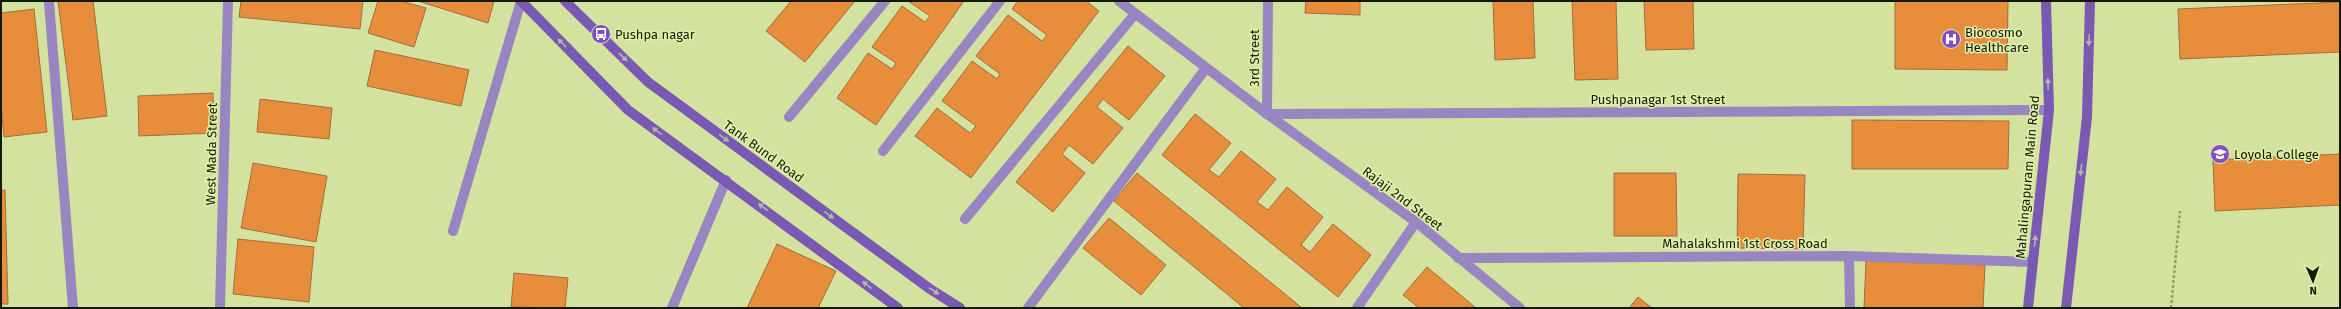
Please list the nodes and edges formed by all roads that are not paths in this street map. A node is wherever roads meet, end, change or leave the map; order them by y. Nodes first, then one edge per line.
1 (228, 1) edge
2 (521, 1) edge
3 (565, 1) edge
4 (885, 1) edge
5 (1000, 1) edge
6 (1119, 1) edge
7 (1268, 1) edge
8 (2046, 1) edge
9 (2090, 1) edge
10 (49, 2) dead end
11 (1135, 14) junction
12 (1206, 68) junction
13 (2049, 110) junction
14 (1267, 114) junction
15 (789, 117) dead end
16 (883, 151) dead end
17 (726, 180) junction
18 (965, 219) dead end
19 (1416, 222) junction
20 (453, 231) dead end
21 (1849, 256) junction
22 (1458, 258) junction
23 (2033, 262) junction
24 (73, 308) edge
25 (220, 308) edge
26 (672, 308) edge
27 (898, 308) edge
28 (960, 308) edge
29 (1028, 308) edge
30 (1357, 308) edge
31 (1520, 308) edge
32 (1850, 308) edge
33 (2028, 308) edge
34 (2066, 308) edge

1 - 25 street, West Mada Street
17 -> 2 main road
2 - 20 street
3 -> 28 main road, Tank Bund Road
4 - 15 street
5 - 16 street
6 - 11 street, Rajaji 2nd Street
7 - 14 street, 3rd Street
13 -> 8 main road, Mahalingapuram Main Road
9 -> 34 main road
10 - 24 street
11 - 12 street, Rajaji 2nd Street
11 - 18 street
12 - 14 street, Rajaji 2nd Street
12 - 29 street
13 - 14 street, Pushpanagar 1st Street
23 -> 13 main road, Mahalingapuram Main Road
14 - 19 street, Rajaji 2nd Street
17 - 26 street
27 -> 17 main road
19 - 22 street, Rajaji 2nd Street
19 - 30 street
21 - 22 street, Mahalakshmi 1st Cross Road
21 - 23 street, Mahalakshmi 1st Cross Road
21 - 32 street
22 - 31 street, Rajaji 2nd Street
23 - 33 main road, Mahalingapuram Main Road

